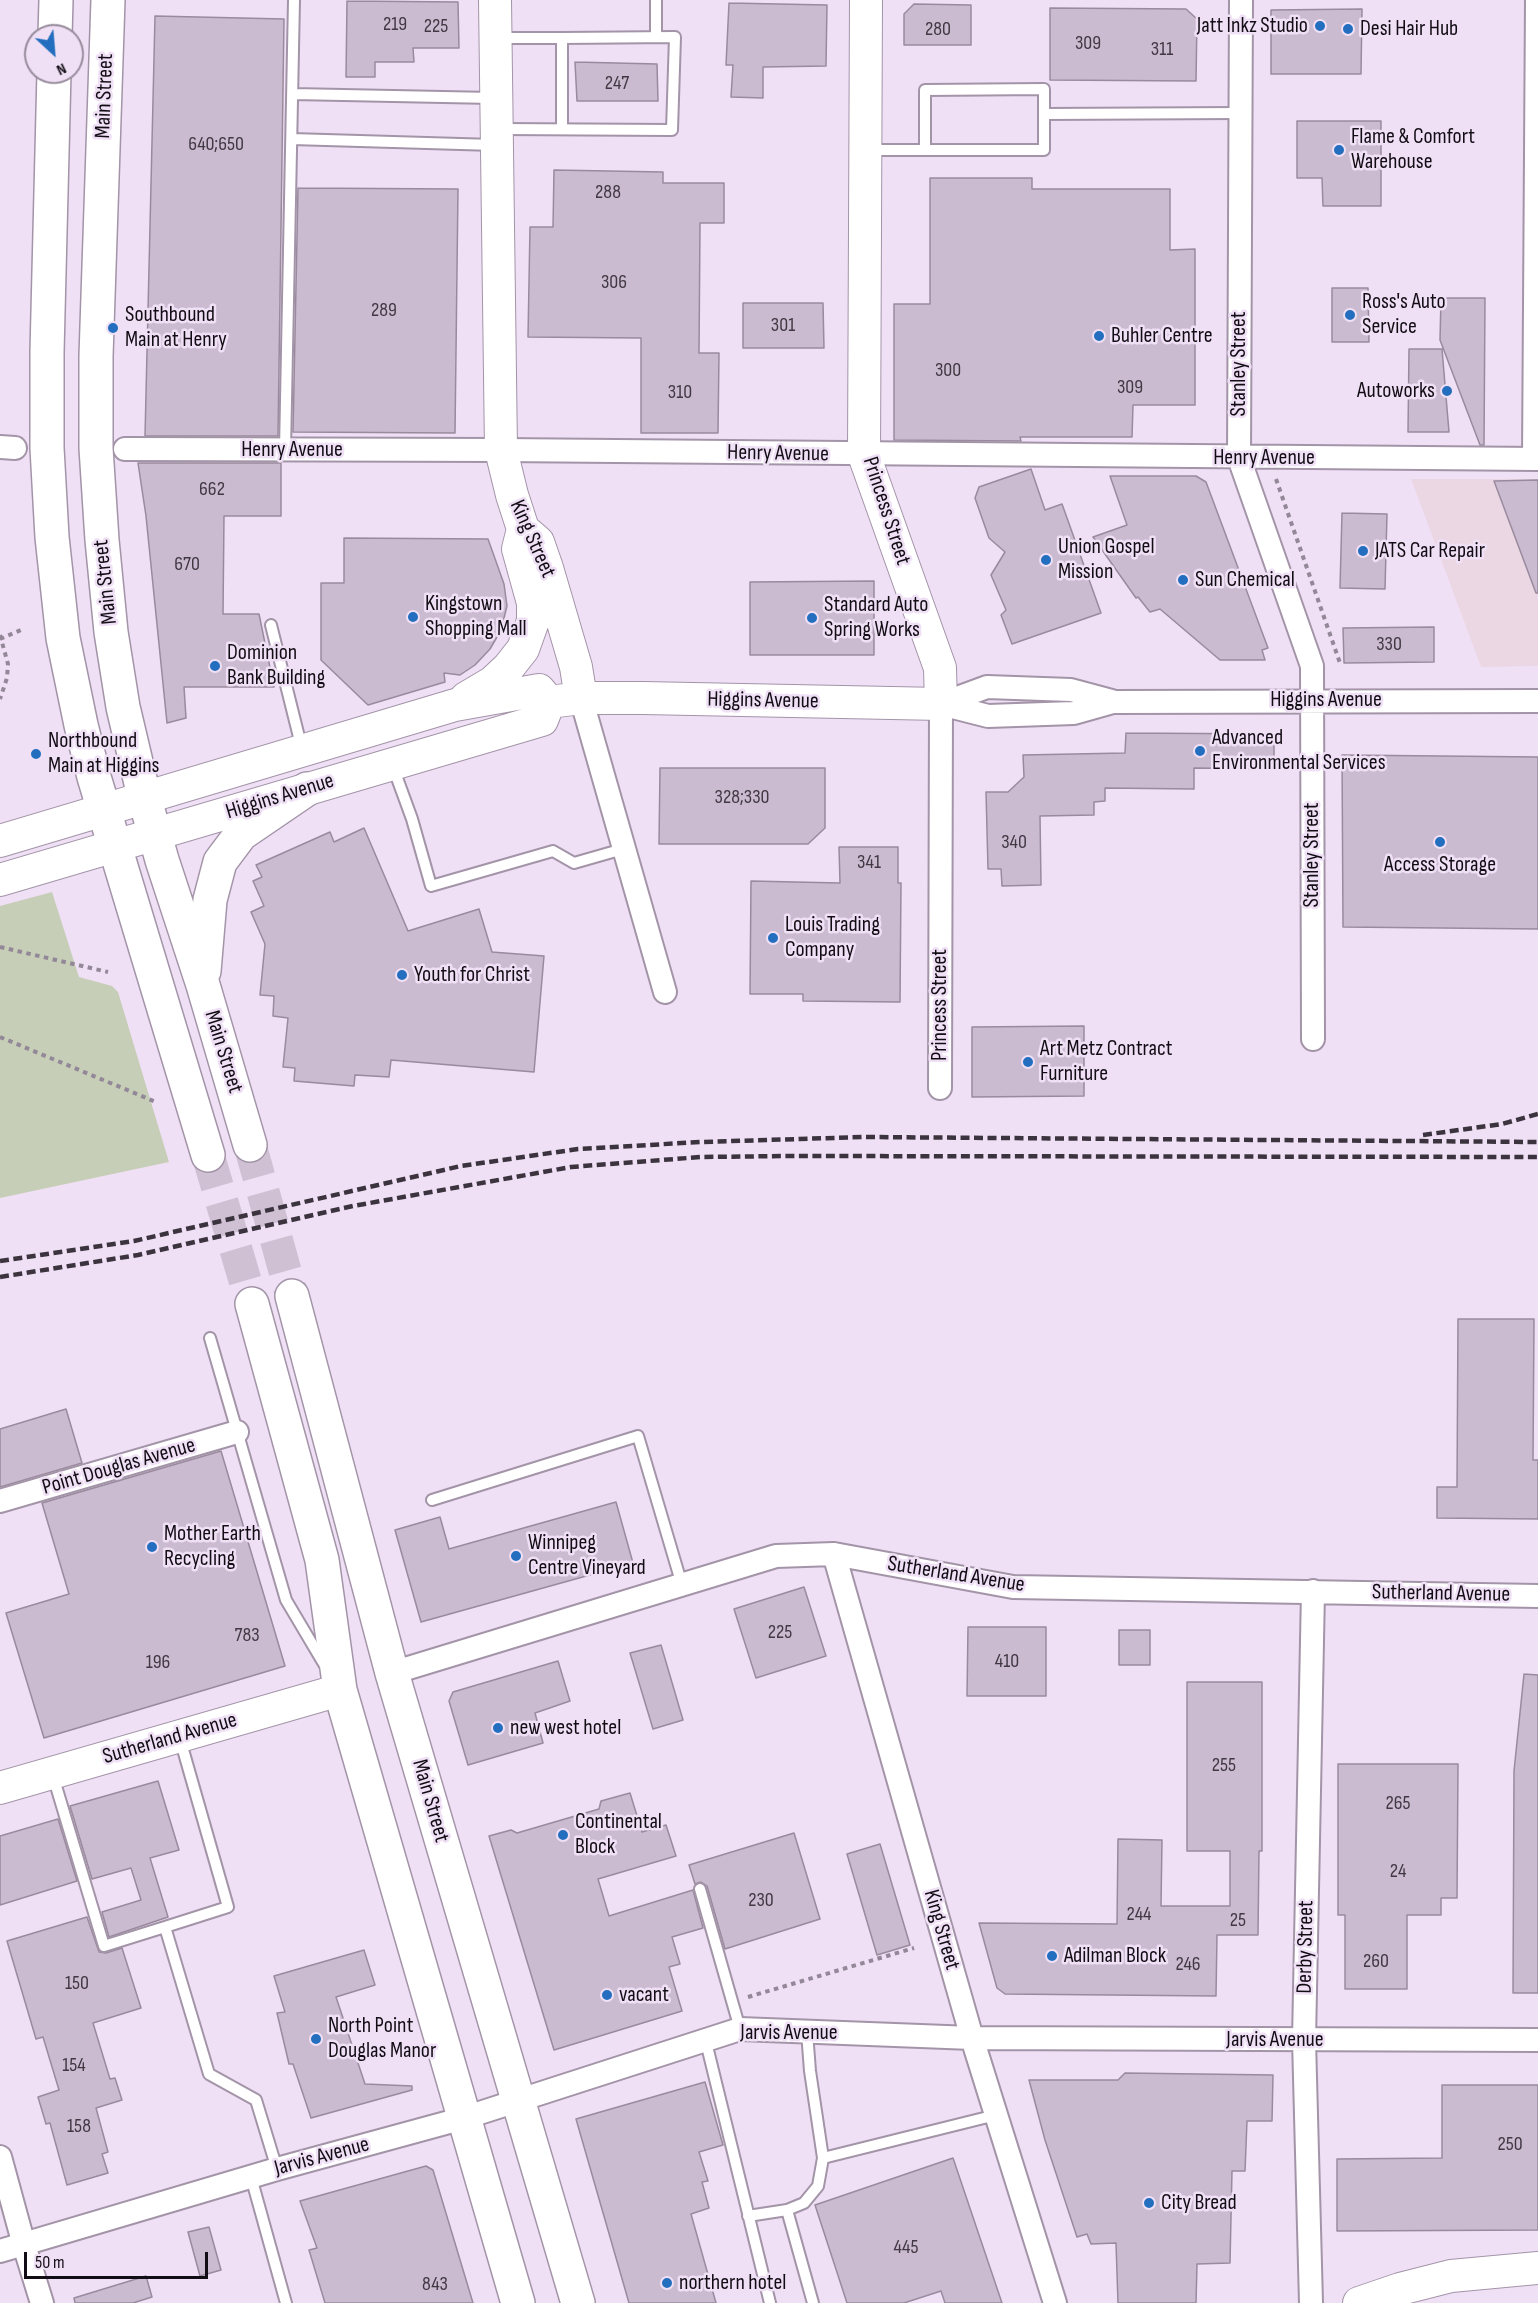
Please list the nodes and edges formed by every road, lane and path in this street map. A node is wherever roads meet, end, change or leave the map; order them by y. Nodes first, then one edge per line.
1 (56, 0) edge
2 (108, 0) edge
3 (294, 0) edge
4 (495, 0) edge
5 (656, 0) edge
6 (866, 0) edge
7 (1241, 0) edge
8 (1537, 0) edge
9 (55, 24) edge
10 (656, 37) junction
11 (496, 38) junction
12 (562, 38) junction
13 (54, 84) edge
14 (293, 94) junction
15 (497, 98) junction
16 (1240, 113) junction
17 (1044, 114) junction
18 (562, 129) junction
19 (497, 137) junction
20 (292, 139) junction
21 (866, 150) junction
22 (925, 150) junction
23 (125, 449) dead end
24 (285, 450) junction
25 (501, 450) junction
26 (864, 455) junction
27 (1239, 458) junction
28 (1536, 459) edge
29 (1275, 476) dead end
30 (523, 529) junction
31 (271, 625) dead end
32 (21, 630) dead end
33 (1, 637) edge
34 (1341, 666) dead end
35 (581, 698) junction
36 (0, 699) edge
37 (1312, 700) junction
38 (1538, 701) edge
39 (549, 702) junction
40 (941, 704) junction
41 (455, 705) junction
42 (302, 750) junction
43 (392, 764) junction
44 (307, 789) junction
45 (144, 796) junction
46 (105, 810) junction
47 (155, 834) junction
48 (0, 841) edge
49 (116, 846) junction
50 (623, 849) junction
51 (0, 880) edge
52 (0, 946) edge
53 (108, 972) dead end
54 (203, 985) junction
55 (664, 992) dead end
56 (0, 1036) edge
57 (1313, 1039) dead end
58 (940, 1088) dead end
59 (156, 1102) dead end
60 (250, 1145) tunnel mouth
61 (208, 1155) tunnel mouth
62 (292, 1296) tunnel mouth
63 (252, 1304) tunnel mouth
64 (210, 1338) dead end
65 (237, 1432) junction
66 (432, 1500) dead end
67 (0, 1501) edge
68 (834, 1554) junction
69 (682, 1585) junction
70 (1313, 1591) junction
71 (1538, 1596) edge
72 (392, 1673) junction
73 (340, 1690) junction
74 (179, 1736) junction
75 (52, 1773) junction
76 (0, 1788) edge
77 (700, 1889) dead end
78 (165, 1927) junction
79 (914, 1948) dead end
80 (732, 2001) junction
81 (740, 2029) junction
82 (807, 2032) junction
83 (972, 2038) junction
84 (1304, 2040) junction
85 (1538, 2040) edge
86 (706, 2042) junction
87 (517, 2100) junction
88 (996, 2115) junction
89 (464, 2118) junction
90 (0, 2157) edge
91 (823, 2158) junction
92 (277, 2169) junction
93 (251, 2177) junction
94 (787, 2210) junction
95 (748, 2216) junction
96 (24, 2245) junction
97 (0, 2251) edge
98 (1538, 2268) edge
99 (42, 2303) edge
100 (286, 2303) edge
101 (518, 2303) edge
102 (578, 2303) edge
103 (770, 2303) edge
104 (813, 2303) edge
105 (1055, 2303) edge
106 (1311, 2303) edge
107 (1359, 2303) edge

1 - 9 main road
2 - 45 main road, Main Street
3 - 14 lane
4 - 11 main road, King Street
5 - 10 lane
6 - 21 main road, Princess Street
7 - 16 street, Stanley Street
8 - 28 street
10 - 12 lane
10 - 18 lane
11 - 12 lane
11 - 15 main road, King Street
12 - 18 lane
13 - 46 main road, Main Street
14 - 15 lane
14 - 20 lane
15 - 19 main road, King Street
16 - 17 lane
16 - 27 street, Stanley Street
17 - 22 lane
17 - 22 lane
18 - 19 lane
19 - 20 lane
19 - 25 main road, King Street
20 - 24 lane
21 - 22 lane
21 - 26 main road, Princess Street
23 - 24 street, Henry Avenue
24 - 25 street, Henry Avenue
25 - 26 street, Henry Avenue
25 - 30 main road, King Street
26 - 27 street, Henry Avenue
26 - 40 main road, Princess Street
27 - 28 street, Henry Avenue
27 - 37 street, Stanley Street
29 - 34 path
30 - 35 main road, King Street
30 - 41 main road
31 - 42 lane
32 - 33 path
33 - 36 path
35 - 39 main road, Higgins Avenue
35 - 40 main road, Higgins Avenue
35 - 50 street, King Street
37 - 38 street, Higgins Avenue
37 - 40 street, Higgins Avenue
37 - 57 street, Stanley Street
39 - 41 main road, Higgins Avenue
39 - 43 main road, Higgins Avenue
40 - 58 street, Princess Street
41 - 42 main road, Higgins Avenue
42 - 45 main road, Higgins Avenue
43 - 44 main road, Higgins Avenue
43 - 50 lane
44 - 47 main road, Higgins Avenue
44 - 54 main road
45 - 46 main road, Higgins Avenue
45 - 47 main road, Main Street
46 - 48 main road, Higgins Avenue
46 - 49 main road, Main Street
47 - 49 main road, Higgins Avenue
47 - 54 main road, Main Street
49 - 51 main road, Higgins Avenue
49 - 61 main road, Main Street
50 - 55 street, King Street
52 - 53 path
54 - 60 main road, Main Street
56 - 59 path
62 - 72 main road, Main Street
63 - 73 main road
64 - 65 lane
65 - 67 street, Point Douglas Avenue
65 - 73 lane
66 - 69 lane
68 - 69 street, Sutherland Avenue
68 - 70 street, Sutherland Avenue
68 - 83 street, King Street
69 - 72 street, Sutherland Avenue
70 - 71 street, Sutherland Avenue
70 - 84 street, Derby Street
72 - 87 main road, Main Street
73 - 74 main road, Sutherland Avenue
73 - 89 main road
74 - 75 main road, Sutherland Avenue
74 - 78 lane
75 - 76 main road, Sutherland Avenue
75 - 78 lane
77 - 80 lane
78 - 92 lane
79 - 80 path
80 - 81 lane
81 - 82 street, Jarvis Avenue
81 - 86 street, Jarvis Avenue
82 - 83 street, Jarvis Avenue
82 - 91 lane
83 - 84 street, Jarvis Avenue
83 - 88 street, King Street
84 - 85 street, Jarvis Avenue
84 - 106 street, Derby Street
86 - 87 street, Jarvis Avenue
86 - 95 lane
87 - 89 street, Jarvis Avenue
87 - 102 main road, Main Street
88 - 91 lane
88 - 105 street, King Street
89 - 92 street, Jarvis Avenue
89 - 101 main road
90 - 96 street
91 - 94 lane
92 - 93 street, Jarvis Avenue
93 - 96 street, Jarvis Avenue
93 - 100 lane
94 - 95 lane
94 - 104 lane
95 - 103 lane
96 - 97 street, Jarvis Avenue
96 - 99 street
98 - 107 main road

